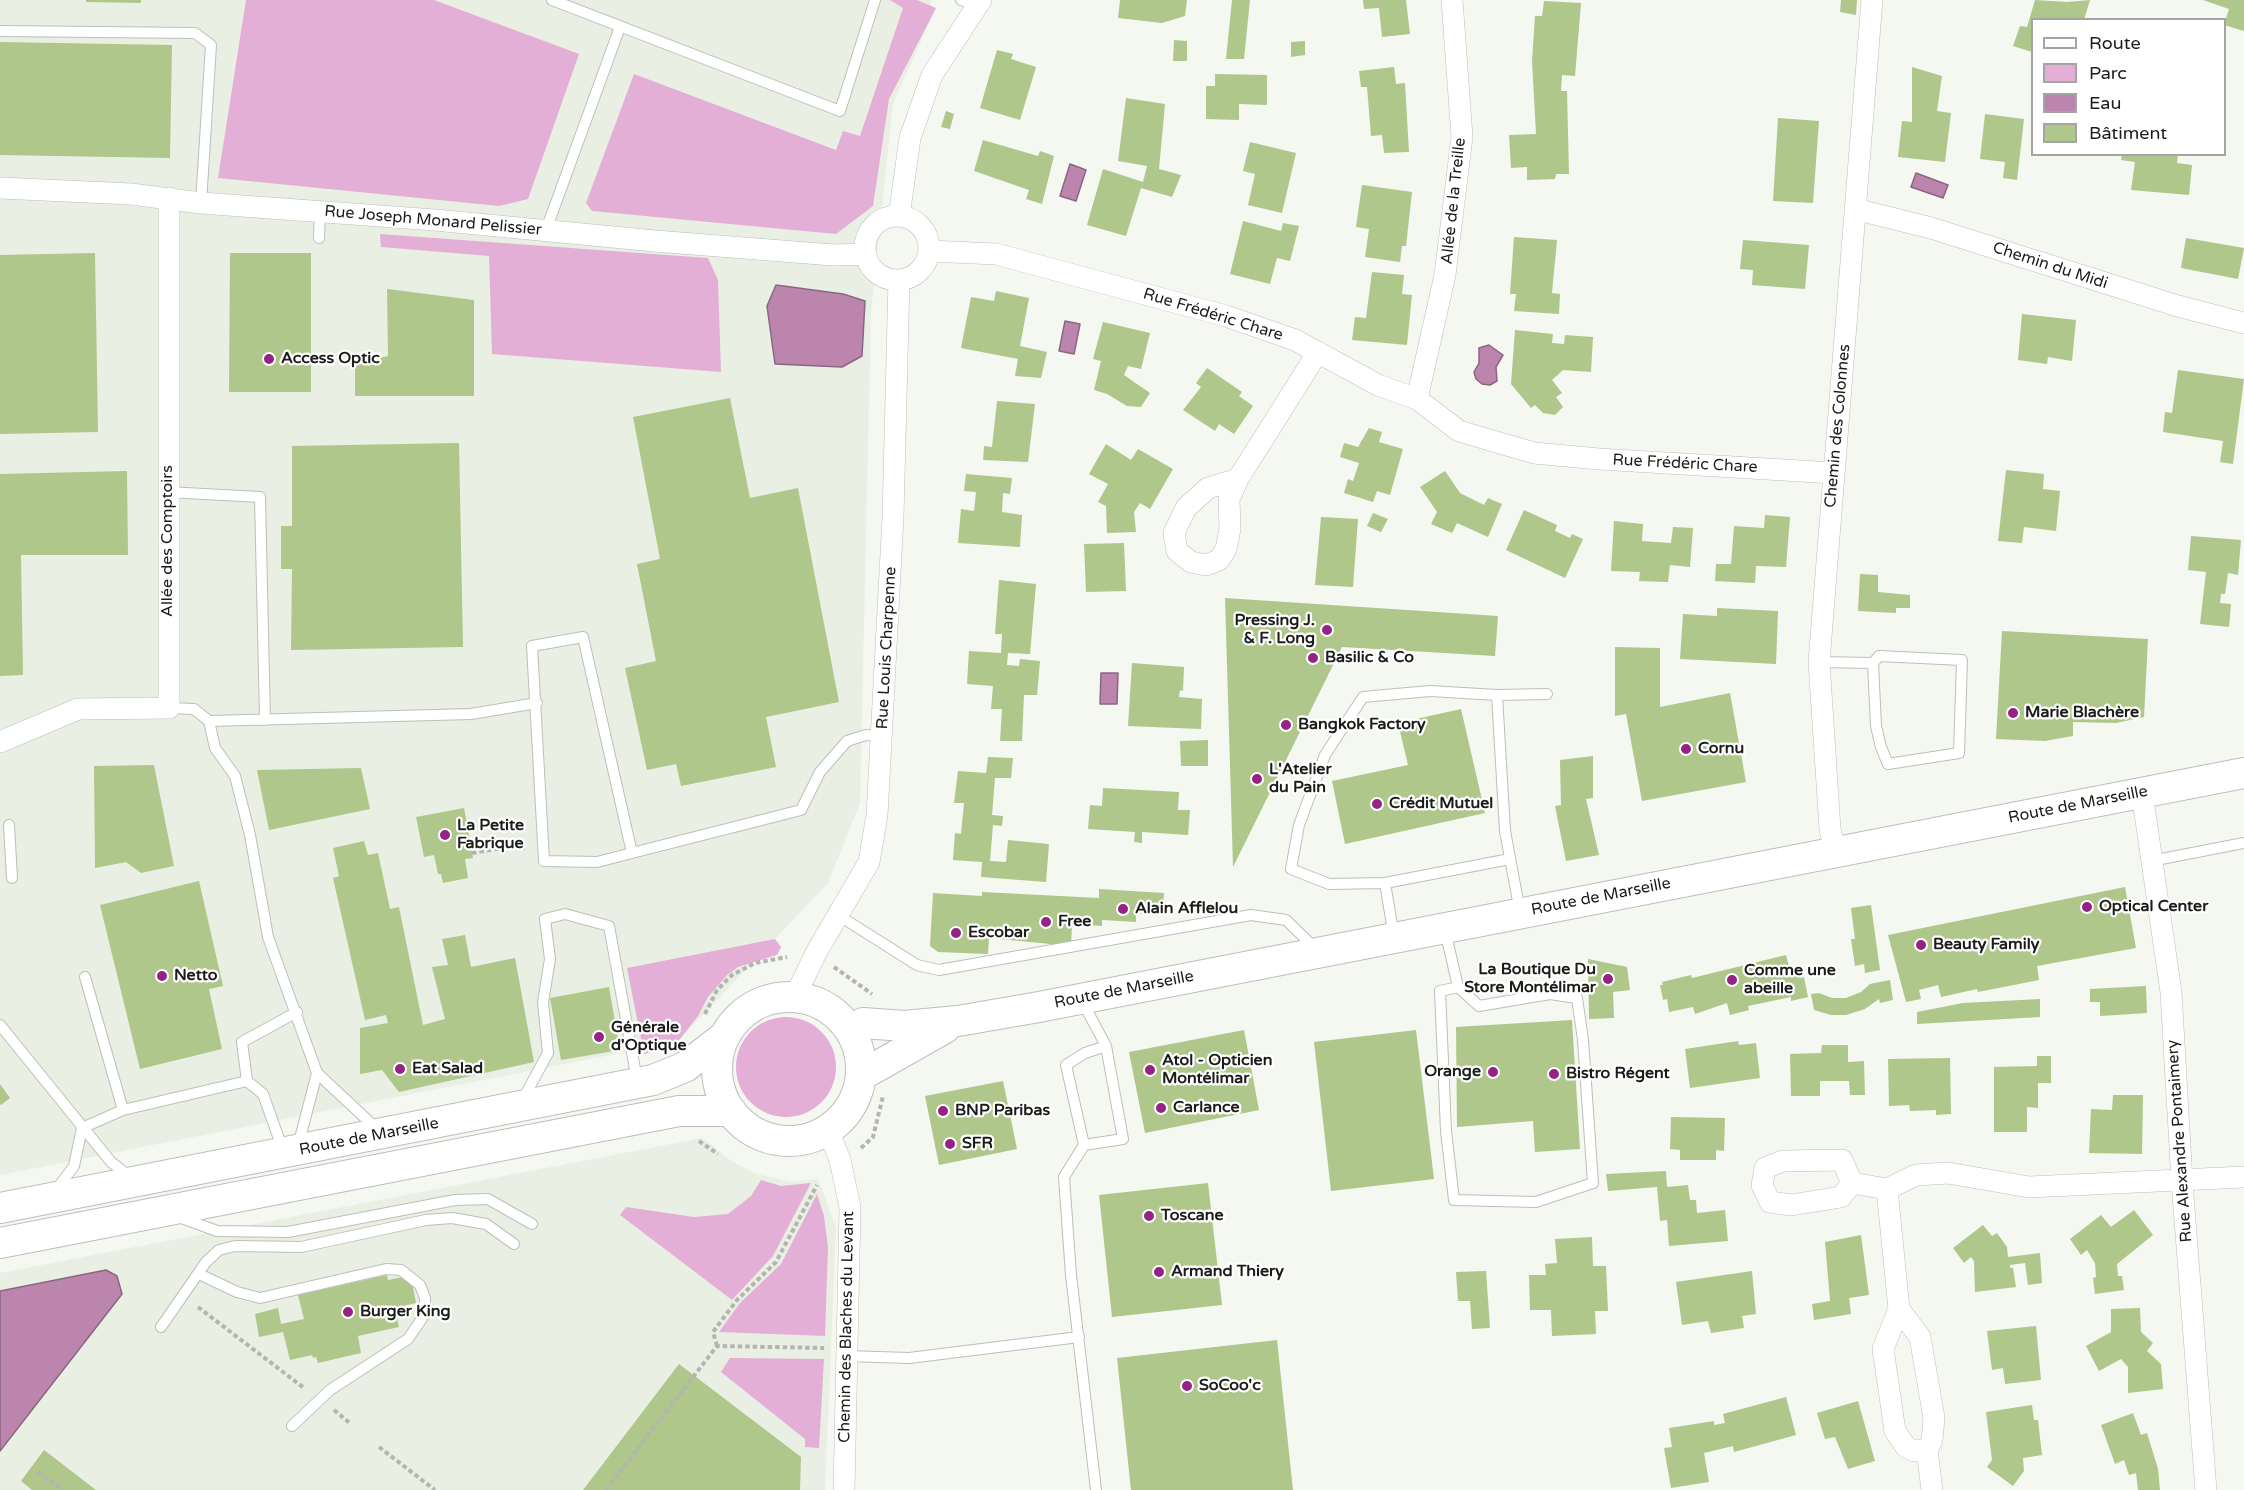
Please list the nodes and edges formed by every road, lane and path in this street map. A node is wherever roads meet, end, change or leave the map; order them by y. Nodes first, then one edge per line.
1 (552, 0) edge
2 (876, 0) edge
3 (1452, 0) edge
4 (1872, 0) edge
5 (973, 2) edge
6 (620, 27) junction
7 (0, 31) edge
8 (0, 188) edge
9 (169, 198) junction
10 (201, 203) junction
11 (1855, 209) junction
12 (320, 211) junction
13 (899, 216) junction
14 (546, 230) junction
15 (319, 238) dead end
16 (929, 251) junction
17 (866, 254) junction
18 (898, 280) junction
19 (2244, 323) edge
20 (1318, 352) junction
21 (1417, 399) junction
22 (1834, 473) junction
23 (1238, 479) dead end
24 (167, 492) junction
25 (1819, 662) junction
26 (1873, 663) junction
27 (1547, 694) dead end
28 (1497, 695) junction
29 (537, 703) junction
30 (169, 708) junction
31 (265, 720) junction
32 (209, 721) junction
33 (882, 736) junction
34 (0, 742) edge
35 (2244, 773) edge
36 (2142, 793) junction
37 (9, 825) dead end
38 (2244, 843) edge
39 (543, 848) junction
40 (1834, 852) junction
41 (472, 853) dead end
42 (632, 853) junction
43 (1510, 858) junction
44 (2151, 861) junction
45 (12, 878) dead end
46 (1384, 883) junction
47 (1520, 913) junction
48 (838, 915) junction
49 (1444, 927) junction
50 (1394, 937) junction
51 (1318, 951) junction
52 (788, 957) dead end
53 (834, 967) dead end
54 (85, 977) dead end
55 (1458, 987) junction
56 (795, 996) junction
57 (877, 997) dead end
58 (1081, 999) junction
59 (297, 1012) junction
60 (958, 1021) junction
61 (0, 1025) edge
62 (713, 1028) junction
63 (851, 1030) junction
64 (1106, 1046) junction
65 (317, 1074) junction
66 (247, 1081) junction
67 (638, 1083) junction
68 (873, 1084) junction
69 (518, 1108) junction
70 (123, 1110) junction
71 (731, 1111) junction
72 (82, 1128) junction
73 (828, 1130) junction
74 (384, 1134) junction
75 (1084, 1145) junction
76 (859, 1151) dead end
77 (290, 1153) junction
78 (2244, 1177) edge
79 (137, 1182) junction
80 (2182, 1182) junction
81 (1852, 1183) dead end
82 (817, 1185) dead end
83 (1887, 1189) junction
84 (48, 1200) junction
85 (0, 1208) edge
86 (165, 1212) junction
87 (532, 1224) dead end
88 (0, 1243) edge
89 (514, 1244) dead end
90 (199, 1274) junction
91 (198, 1307) dead end
92 (1899, 1309) junction
93 (161, 1327) dead end
94 (1079, 1337) junction
95 (717, 1346) junction
96 (824, 1348) dead end
97 (846, 1356) junction
98 (309, 1392) dead end
99 (326, 1404) dead end
100 (351, 1424) dead end
101 (292, 1426) dead end
102 (379, 1446) dead end
103 (1927, 1450) junction
104 (38, 1472) dead end
105 (63, 1490) edge
106 (435, 1490) edge
107 (606, 1490) edge
108 (844, 1490) edge
109 (1096, 1490) edge
110 (1932, 1490) edge
111 (2206, 1490) edge

1 - 6 lane
2 - 6 lane
3 - 21 street, Allée de la Treille
4 - 11 street, Chemin des Colonnes
5 - 13 street
6 - 14 lane
7 - 10 lane
8 - 9 street, Rue Joseph Monard Pelissier
9 - 10 street, Rue Joseph Monard Pelissier
9 - 24 street, Allée des Comptoirs
10 - 12 street, Rue Joseph Monard Pelissier
11 - 19 street, Chemin du Midi
11 - 22 street, Chemin des Colonnes
12 - 14 street, Rue Joseph Monard Pelissier
12 - 15 lane
13 - 16 street
13 - 17 street
14 - 17 street, Rue Joseph Monard Pelissier
16 - 18 street
16 - 20 street, Rue Frédéric Chare
17 - 18 street
18 - 33 street, Rue Louis Charpenne
20 - 21 street, Rue Frédéric Chare
20 - 23 street
21 - 22 street, Rue Frédéric Chare
22 - 25 street, Chemin des Colonnes
24 - 30 street, Allée des Comptoirs
24 - 31 lane
25 - 26 lane
25 - 40 street, Chemin des Colonnes
26 - 26 lane
27 - 28 lane
28 - 43 lane
28 - 46 lane
29 - 31 lane
29 - 39 lane
29 - 42 lane
30 - 32 lane
30 - 34 street
31 - 32 lane
32 - 59 lane
33 - 42 lane
33 - 48 street, Rue Louis Charpenne
35 - 36 main road, Route de Marseille
36 - 40 main road, Route de Marseille
36 - 44 street, Rue Alexandre Pontaimery
37 - 45 lane
38 - 44 lane
39 - 41 path
39 - 42 lane
40 - 47 main road, Route de Marseille
43 - 46 lane
43 - 47 lane
44 - 80 street, Rue Alexandre Pontaimery
46 - 50 lane
47 - 49 main road, Route de Marseille
48 - 51 lane
48 - 56 street, Rue Louis Charpenne
49 - 50 main road, Route de Marseille
49 - 55 lane
50 - 51 main road, Route de Marseille
51 - 58 main road, Route de Marseille
52 - 62 path
53 - 57 path
54 - 70 lane
55 - 55 lane
56 - 62 main road
56 - 63 main road
58 - 60 main road, Route de Marseille
58 - 64 lane
59 - 65 lane
59 - 66 lane
60 - 63 main road
60 - 68 main road
61 - 72 lane
62 - 67 main road, Route de Marseille
62 - 71 main road
63 - 68 main road
64 - 75 lane
64 - 75 lane
65 - 74 lane
65 - 77 lane
66 - 70 lane
66 - 77 lane
67 - 69 main road, Route de Marseille
67 - 69 lane
68 - 73 main road
68 - 76 path
69 - 74 main road, Route de Marseille
70 - 72 lane
71 - 73 main road
71 - 86 main road, Route de Marseille
72 - 79 lane
72 - 84 lane
73 - 97 street, Chemin des Blaches du Levant
74 - 77 main road, Route de Marseille
75 - 94 lane
77 - 79 main road, Route de Marseille
78 - 80 street
79 - 84 main road, Route de Marseille
80 - 83 street
80 - 111 street, Rue Alexandre Pontaimery
81 - 83 street
82 - 95 path
83 - 92 street
84 - 85 main road, Route de Marseille
86 - 87 lane
86 - 88 main road, Route de Marseille
89 - 90 lane
90 - 93 lane
90 - 101 lane
91 - 98 path
92 - 103 street
92 - 103 street
94 - 97 lane
94 - 109 lane
95 - 96 path
95 - 107 path
97 - 108 street, Chemin des Blaches du Levant
99 - 100 path
102 - 106 path
103 - 110 street
104 - 105 path

